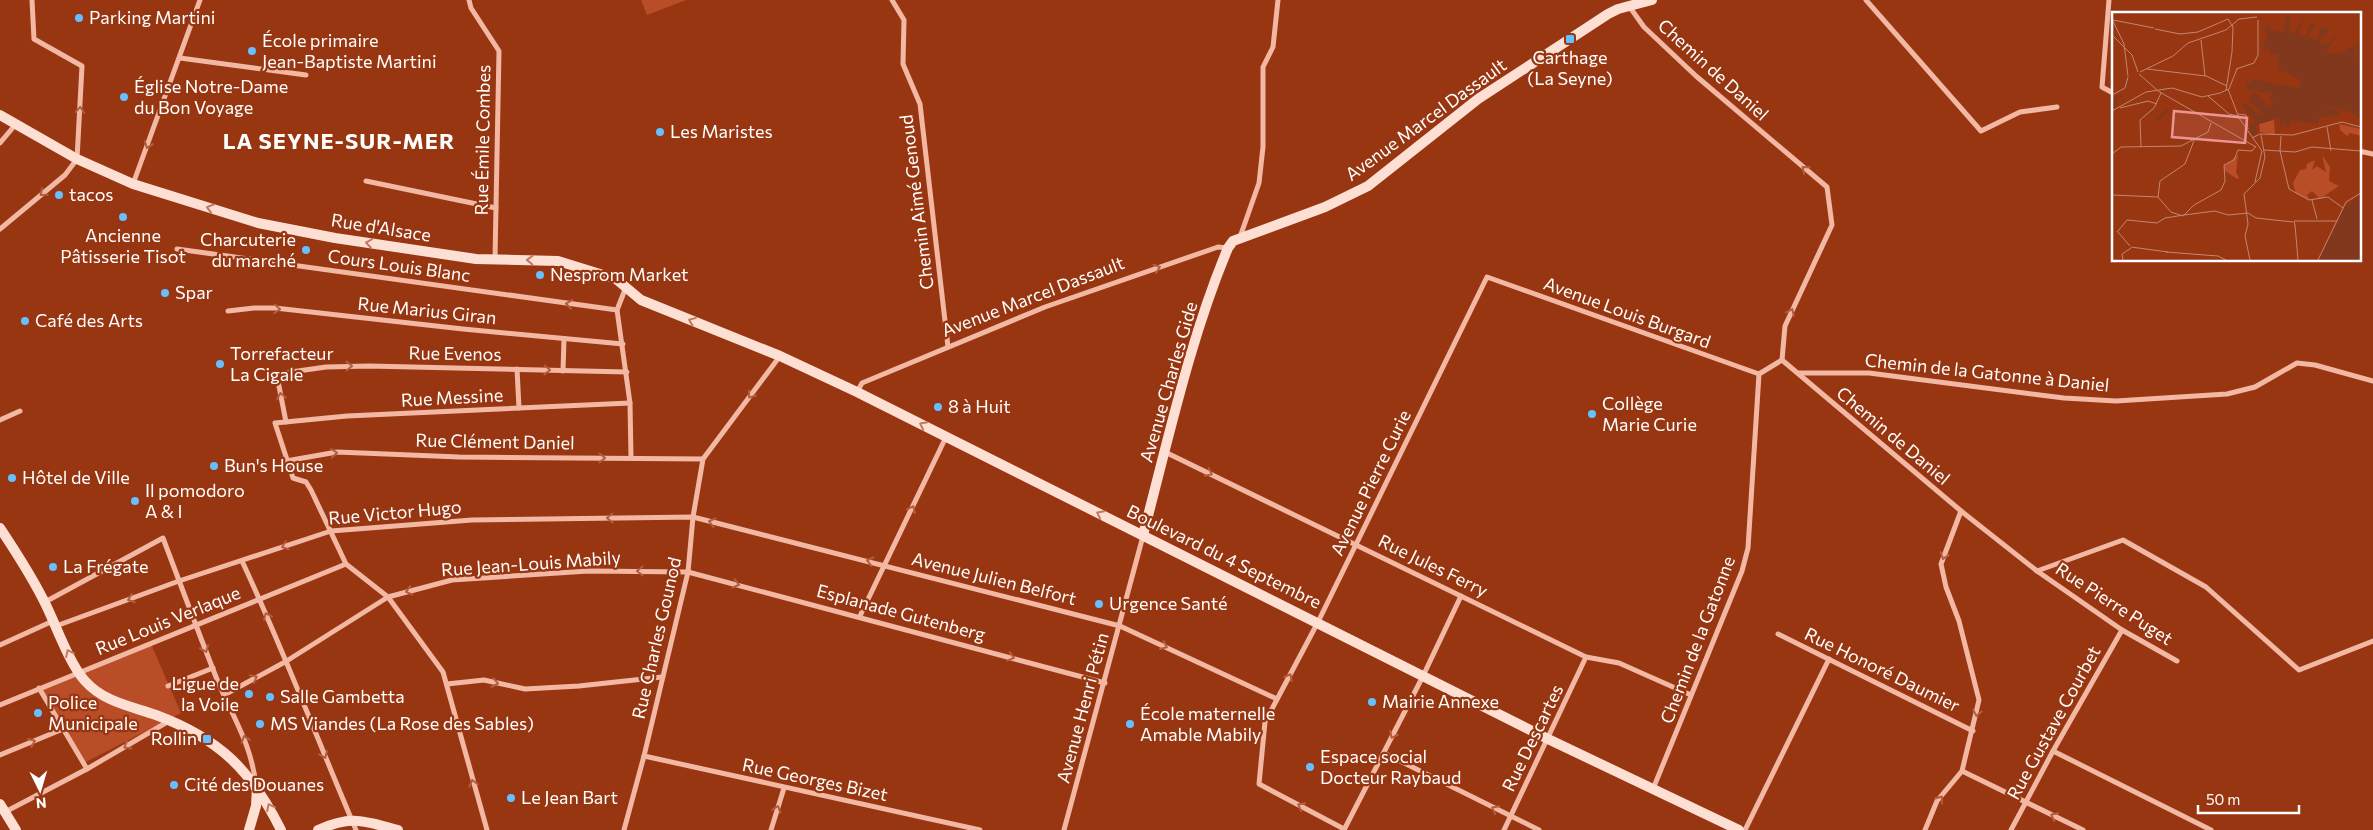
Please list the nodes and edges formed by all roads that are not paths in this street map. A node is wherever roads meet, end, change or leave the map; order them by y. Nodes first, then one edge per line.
1 (32, 0) edge
2 (200, 0) edge
3 (469, 0) edge
4 (892, 0) edge
5 (1278, 0) edge
6 (1652, 0) edge
7 (1866, 0) edge
8 (2109, 0) edge
9 (1628, 3) edge
10 (180, 58) junction
11 (306, 75) dead end
12 (2112, 93) edge
13 (2057, 107) dead end
14 (0, 115) edge
15 (16, 124) junction
16 (0, 142) edge
17 (2360, 151) edge
18 (2373, 154) edge
19 (77, 158) junction
20 (366, 181) dead end
21 (133, 184) junction
22 (496, 208) junction
23 (0, 229) edge
24 (1234, 242) junction
25 (177, 249) dead end
26 (495, 259) junction
27 (1486, 276) joint
28 (626, 287) junction
29 (617, 310) junction
30 (228, 311) dead end
31 (564, 339) junction
32 (623, 344) junction
33 (948, 347) junction
34 (780, 356) junction
35 (1782, 360) junction
36 (517, 370) junction
37 (563, 371) junction
38 (627, 372) junction
39 (1799, 373) junction
40 (1759, 374) junction
41 (2373, 381) edge
42 (857, 392) junction
43 (630, 403) junction
44 (519, 408) junction
45 (20, 411) dead end
46 (0, 420) edge
47 (286, 422) junction
48 (946, 437) junction
49 (1165, 452) junction
50 (631, 458) junction
51 (703, 459) junction
52 (286, 460) junction
53 (1961, 511) junction
54 (693, 517) junction
55 (0, 528) edge
56 (331, 531) junction
57 (1143, 535) junction
58 (1356, 544) junction
59 (242, 561) junction
60 (346, 564) junction
61 (885, 565) junction
62 (2037, 570) junction
63 (688, 572) junction
64 (179, 580) junction
65 (1461, 596) junction
66 (388, 597) junction
67 (260, 599) junction
68 (45, 603) junction
69 (860, 616) junction
70 (1318, 622) junction
71 (54, 624) junction
72 (195, 625) junction
73 (1120, 626) junction
74 (2122, 630) junction
75 (1778, 634) dead end
76 (2373, 641) edge
77 (0, 644) edge
78 (1586, 657) junction
79 (1829, 659) junction
80 (2177, 661) dead end
81 (285, 662) junction
82 (213, 668) junction
83 (78, 672) junction
84 (1423, 676) junction
85 (662, 677) junction
86 (1105, 683) junction
87 (447, 684) junction
88 (168, 686) dead end
89 (39, 688) junction
90 (224, 695) junction
91 (1692, 695) junction
92 (1277, 699) junction
93 (0, 705) edge
94 (169, 721) junction
95 (63, 729) junction
96 (1973, 731) junction
97 (1548, 739) junction
98 (2053, 751) junction
99 (1384, 753) junction
100 (0, 755) edge
101 (644, 756) junction
102 (87, 770) junction
103 (1962, 772) junction
104 (257, 786) junction
105 (784, 788) junction
106 (1653, 789) junction
107 (2025, 801) junction
108 (2, 808) edge
109 (1510, 816) junction
110 (352, 820) junction
111 (16, 830) edge
112 (249, 830) edge
113 (281, 830) edge
114 (318, 830) edge
115 (356, 830) edge
116 (398, 830) edge
117 (487, 830) edge
118 (624, 830) edge
119 (770, 830) edge
120 (980, 830) edge
121 (1064, 830) edge
122 (1344, 830) edge
123 (1504, 830) edge
124 (1539, 830) edge
125 (1739, 830) edge
126 (1745, 830) edge
127 (1925, 830) edge
128 (2011, 830) edge
129 (2082, 830) edge
130 (2211, 830) edge

19 -> 1 street
2 - 10 street
3 - 22 street, Rue Émile Combes
4 - 33 street, Chemin Aimé Genoud
5 - 24 street
6 - 9 street, Avenue Marcel Dassault
7 - 13 street
8 - 12 street
9 - 24 street, Avenue Marcel Dassault
35 -> 9 street, Chemin de Daniel
10 - 11 street
10 -> 21 street
14 - 15 street, Rue d'Alsace
15 - 16 street
15 - 19 street, Rue d'Alsace
17 - 18 street
19 - 21 street, Rue d'Alsace
19 -> 23 street
20 - 22 street
26 -> 21 street, Rue d'Alsace
22 - 26 street, Rue Émile Combes
33 -> 24 street, Avenue Marcel Dassault
24 - 49 street, Avenue Charles Gide
29 -> 25 street, Cours Louis Blanc
28 -> 26 street, Rue d'Alsace
27 - 40 street, Avenue Louis Burgard
27 - 58 street, Avenue Pierre Curie
28 - 29 street
34 -> 28 street, Rue d'Alsace
29 - 32 street
30 -> 31 street, Rue Marius Giran
31 - 32 street, Rue Marius Giran
31 - 37 street
32 - 38 street
33 - 42 street, Avenue Marcel Dassault
34 - 42 street, Boulevard du 4 Septembre
34 -> 51 street, Rue Charles Gounod
35 - 39 street, Chemin de Daniel
35 - 40 street
36 -> 37 street, Rue Evenos
36 - 44 street
47 -> 36 street, Rue Evenos
37 - 38 street, Rue Evenos
38 - 43 street
39 - 41 street, Chemin de la Gatonne à Daniel
39 - 53 street, Chemin de Daniel
40 - 91 street, Chemin de la Gatonne
48 -> 42 street, Boulevard du 4 Septembre
43 - 44 street, Rue Messine
43 - 50 street
44 - 47 street, Rue Messine
45 - 46 street
47 - 52 street, Rue Messine
57 -> 48 street, Boulevard du 4 Septembre
61 -> 48 street
49 - 57 street, Avenue Charles Gide
49 -> 58 street, Rue Jules Ferry
50 - 51 street, Rue Clément Daniel
52 -> 50 street, Rue Clément Daniel
51 - 54 street, Rue Charles Gounod
52 - 56 street
53 - 62 street, Chemin de Daniel
53 -> 96 street
54 -> 56 street, Rue Victor Hugo
61 -> 54 street, Avenue Julien Belfort
54 - 63 street, Rue Charles Gounod
55 - 68 street
56 -> 59 street, Rue Victor Hugo
56 - 60 street
57 - 70 street, Boulevard du 4 Septembre
57 - 73 street, Avenue Henri Pétin
58 - 65 street, Rue Jules Ferry
58 - 70 street, Avenue Pierre Curie
59 - 64 street, Rue Victor Hugo
59 - 67 street
60 - 66 street
60 - 67 street, Rue Louis Verlaque
61 - 69 street
61 - 73 street, Avenue Julien Belfort
62 - 74 street, Rue Pierre Puget
62 - 76 street
63 -> 66 street, Rue Jean-Louis Mabily
63 -> 69 street, Esplanade Gutenberg
63 - 85 street, Rue Charles Gounod
64 - 68 street
64 -> 71 street, Rue Victor Hugo
64 - 72 street
65 - 78 street, Rue Jules Ferry
65 - 84 street
66 - 81 street, Rue Jean-Louis Mabily
66 - 87 street
67 - 72 street, Rue Louis Verlaque
81 -> 67 street
68 - 71 street
69 -> 86 street, Esplanade Gutenberg
70 - 84 street, Boulevard du 4 Septembre
92 -> 70 street, Avenue Pierre Curie
71 - 77 street, Rue Victor Hugo
83 -> 71 street
72 -> 82 street
72 - 83 street, Rue Louis Verlaque
73 - 86 street, Avenue Henri Pétin
73 -> 92 street, Avenue Julien Belfort
74 - 80 street, Rue Pierre Puget
74 - 98 street, Rue Gustave Courbet
75 - 79 street, Rue Honoré Daumier
78 - 91 street, Rue Jules Ferry
78 - 97 street, Rue Descartes
79 - 96 street, Rue Honoré Daumier
79 - 126 street
90 -> 81 street, Rue Jean-Louis Mabily
81 -> 110 street
82 - 88 street
82 - 90 street
83 - 89 street, Rue Louis Verlaque
83 - 94 street
84 - 97 street, Boulevard du 4 Septembre
84 -> 99 street
87 -> 85 street
85 - 101 street, Rue Charles Gounod
86 - 121 street, Avenue Henri Pétin
117 -> 87 street
89 - 93 street, Rue Louis Verlaque
89 - 95 street
104 -> 90 street
91 - 106 street, Chemin de la Gatonne
122 -> 92 street, Avenue Pierre Curie
94 -> 102 street
94 - 104 street
100 -> 95 street
95 - 102 street
96 - 103 street
97 - 106 street, Boulevard du 4 Septembre
97 - 109 street, Rue Descartes
98 - 107 street, Rue Gustave Courbet
98 - 130 street
109 -> 99 street
99 - 122 street
101 - 105 street, Rue Georges Bizet
101 - 118 street, Rue Charles Gounod
102 - 108 street
103 - 107 street
127 -> 103 street
104 - 112 street
113 -> 104 street
119 -> 105 street
105 - 120 street, Rue Georges Bizet
106 - 125 street, Boulevard du 4 Septembre
107 - 128 street, Rue Gustave Courbet
129 -> 107 street
108 - 111 street
109 - 123 street, Rue Descartes
109 - 124 street
110 - 114 street
110 - 115 street
110 - 116 street

